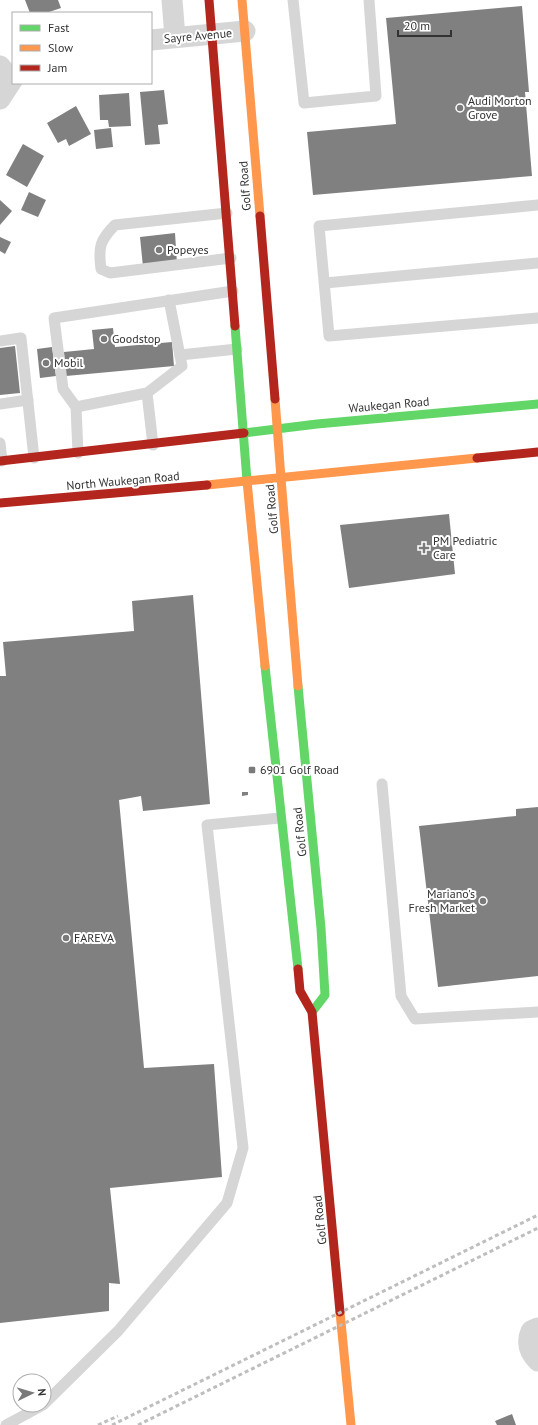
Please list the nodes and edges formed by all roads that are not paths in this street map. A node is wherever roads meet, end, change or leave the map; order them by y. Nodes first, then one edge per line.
1 (172, 0) edge
2 (209, 0) edge
3 (242, 0) edge
4 (293, 0) edge
5 (368, 0) edge
6 (245, 31) junction
7 (212, 35) junction
8 (175, 37) junction
9 (152, 40) edge
10 (8, 75) edge
11 (0, 99) edge
12 (538, 206) edge
13 (227, 213) junction
14 (231, 258) junction
15 (538, 263) edge
16 (324, 283) junction
17 (233, 291) junction
18 (169, 300) junction
19 (538, 318) edge
20 (0, 341) edge
21 (237, 349) junction
22 (180, 355) junction
23 (147, 393) junction
24 (28, 400) junction
25 (0, 404) edge
26 (538, 404) edge
27 (76, 407) junction
28 (277, 428) junction
29 (243, 433) junction
30 (0, 443) edge
31 (153, 444) junction
32 (538, 452) edge
33 (78, 453) junction
34 (34, 458) junction
35 (1, 461) edge
36 (281, 478) junction
37 (247, 481) junction
38 (0, 503) edge
39 (382, 784) dead end
40 (280, 818) junction
41 (312, 1012) junction
42 (538, 1012) edge
43 (538, 1328) edge
44 (538, 1361) edge
45 (52, 1395) edge
46 (27, 1413) edge
47 (6, 1425) edge
48 (351, 1425) edge

1 - 8 street
2 - 7 main road, Golf Road
3 - 6 main road, Golf Road
4 - 5 lane
6 - 7 street, Sayre Avenue
6 - 28 main road, Golf Road
7 - 8 street, Sayre Avenue
7 - 13 main road, Golf Road
8 - 9 street, Sayre Avenue
10 - 11 street
12 - 16 lane
13 - 14 main road, Golf Road
13 - 14 lane
14 - 17 main road, Golf Road
15 - 16 lane
16 - 19 lane
17 - 18 lane
17 - 21 main road, Golf Road
18 - 22 lane
18 - 27 lane
20 - 24 lane
21 - 22 lane
21 - 29 main road, Golf Road
22 - 23 lane
23 - 27 lane
23 - 31 lane
24 - 25 lane
24 - 34 lane
26 - 28 main road, Waukegan Road
27 - 33 lane
28 - 29 main road, Waukegan Road
28 - 36 main road, Golf Road
29 - 31 main road
29 - 37 main road, Golf Road
30 - 35 lane
31 - 33 main road
32 - 36 main road
33 - 34 main road
34 - 35 main road
36 - 37 main road
36 - 41 main road, Golf Road
37 - 38 main road, North Waukegan Road
37 - 40 main road, Golf Road
39 - 42 lane
40 - 41 main road, Golf Road
40 - 45 lane
41 - 48 main road, Golf Road
43 - 44 street
46 - 47 lane

